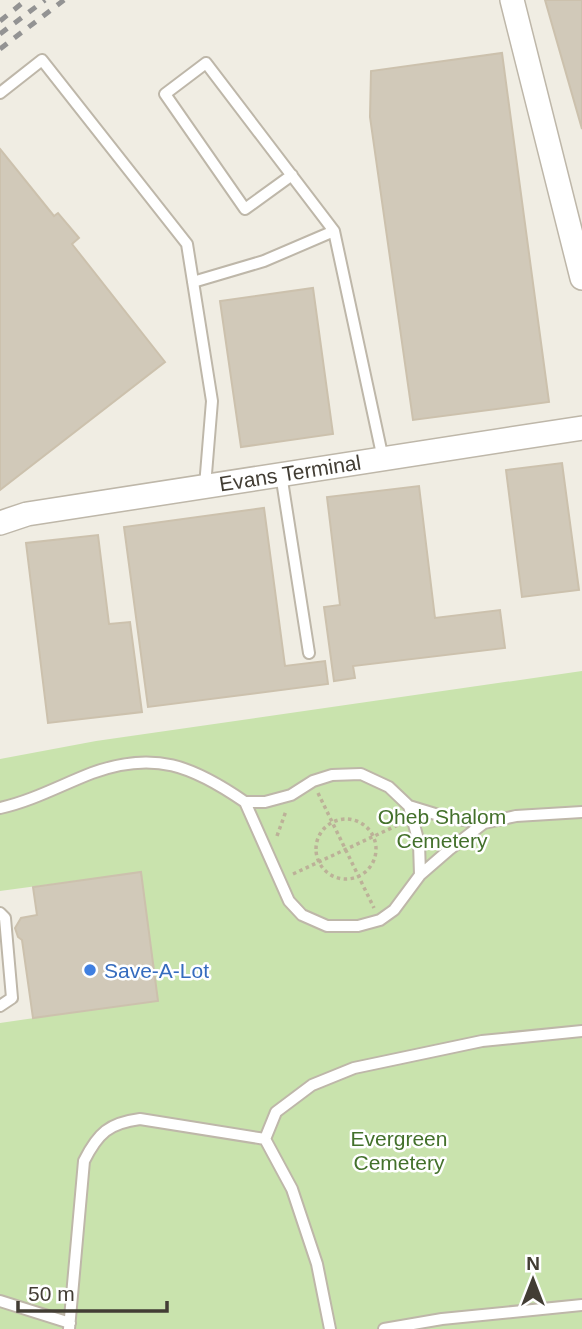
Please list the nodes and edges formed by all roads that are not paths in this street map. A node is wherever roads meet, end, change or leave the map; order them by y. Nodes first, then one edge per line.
1 (512, 0) edge
2 (0, 93) edge
3 (292, 175) junction
4 (334, 231) junction
5 (582, 278) edge
6 (193, 282) junction
7 (582, 428) edge
8 (383, 459) junction
9 (281, 474) junction
10 (205, 486) junction
11 (0, 523) edge
12 (309, 653) dead end
13 (245, 802) junction
14 (0, 808) edge
15 (412, 811) junction
16 (582, 812) edge
17 (484, 823) junction
18 (420, 875) junction
19 (0, 913) edge
20 (4, 958) edge
21 (0, 1006) edge
22 (582, 1031) edge
23 (265, 1139) junction
24 (0, 1301) edge
25 (582, 1305) edge
26 (70, 1326) edge
27 (330, 1329) edge
28 (384, 1329) edge

1 - 5 street
2 - 6 lane
3 - 3 lane
3 - 4 lane
4 - 6 lane
4 - 8 lane
6 - 10 lane
7 - 8 street, Evans Terminal
8 - 9 street, Evans Terminal
9 - 10 street, Evans Terminal
9 - 12 lane
10 - 11 street, Evans Terminal
13 - 14 lane
13 - 15 lane
13 - 18 lane
15 - 17 lane
15 - 18 lane
16 - 17 lane
17 - 18 lane
19 - 20 lane
20 - 21 lane
22 - 23 lane
23 - 26 lane
23 - 27 lane
24 - 26 lane
25 - 28 lane

